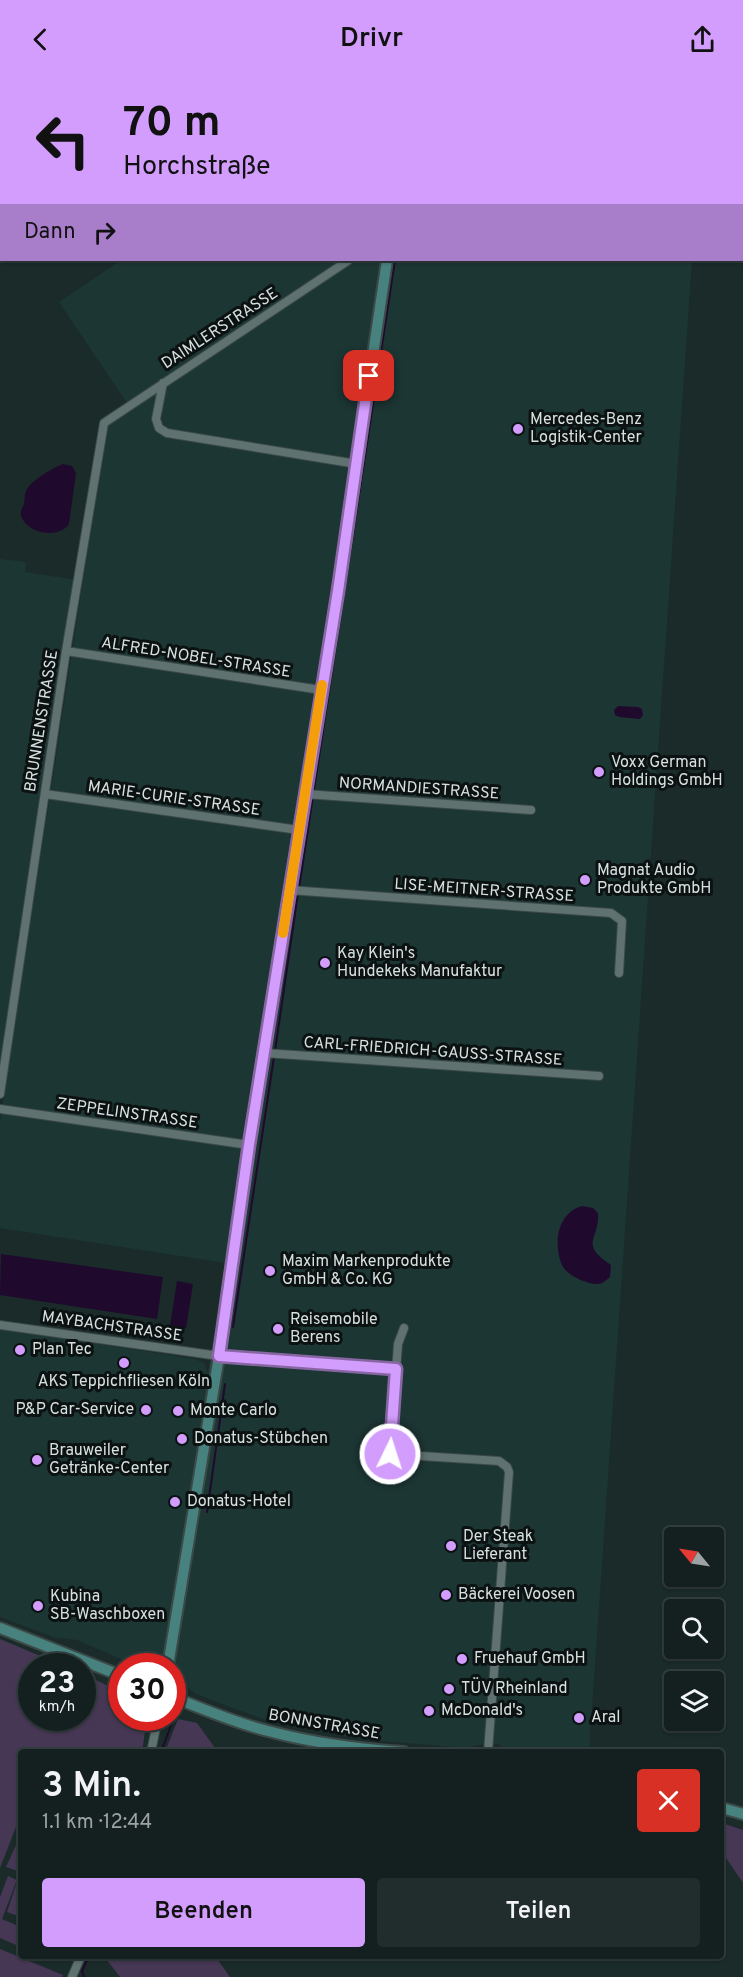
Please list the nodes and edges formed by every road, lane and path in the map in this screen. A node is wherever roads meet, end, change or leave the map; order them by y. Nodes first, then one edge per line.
1 (347, 261) edge
2 (387, 261) edge
3 (163, 383) junction
4 (357, 464) junction
5 (66, 651) junction
6 (321, 690) junction
7 (45, 794) junction
8 (307, 794) junction
9 (531, 810) dead end
10 (299, 830) junction
11 (291, 890) junction
12 (619, 973) dead end
13 (267, 1053) junction
14 (599, 1076) dead end
15 (0, 1094) edge
16 (0, 1109) edge
17 (249, 1145) junction
18 (0, 1325) edge
19 (404, 1328) dead end
20 (219, 1356) junction
21 (396, 1369) junction
22 (0, 1628) edge
23 (170, 1653) edge
24 (108, 1670) edge
25 (186, 1702) edge
26 (155, 1731) edge
27 (152, 1749) edge
28 (363, 1749) edge
29 (488, 1749) edge
30 (724, 1809) edge
31 (743, 1814) edge
32 (80, 1959) edge
33 (72, 1977) edge

1 - 3 street, DAIMLERSTRASSE
2 - 4 street
3 - 4 street, DAIMLERSTRASSE
3 - 5 street, BRUNNENSTRASSE
4 - 6 street
5 - 6 street, ALFRED-NOBEL-STRASSE
5 - 7 street, BRUNNENSTRASSE
6 - 8 street
7 - 10 street, MARIE-CURIE-STRASSE
7 - 15 street, BRUNNENSTRASSE
8 - 9 street, NORMANDIESTRASSE
8 - 10 street
10 - 11 street
11 - 12 street, LISE-MEITNER-STRASSE
11 - 13 street
13 - 14 street, CARL-FRIEDRICH-GAUSS-STRASSE
13 - 17 street
16 - 17 street, ZEPPELINSTRASSE
17 - 20 street
18 - 20 street, MAYBACHSTRASSE
19 - 21 street
20 - 21 street, MAYBACHSTRASSE
20 - 23 street
21 - 29 street
22 - 24 street
25 - 28 street, BONNSTRASSE
26 - 27 street
30 - 31 street
32 - 33 street

